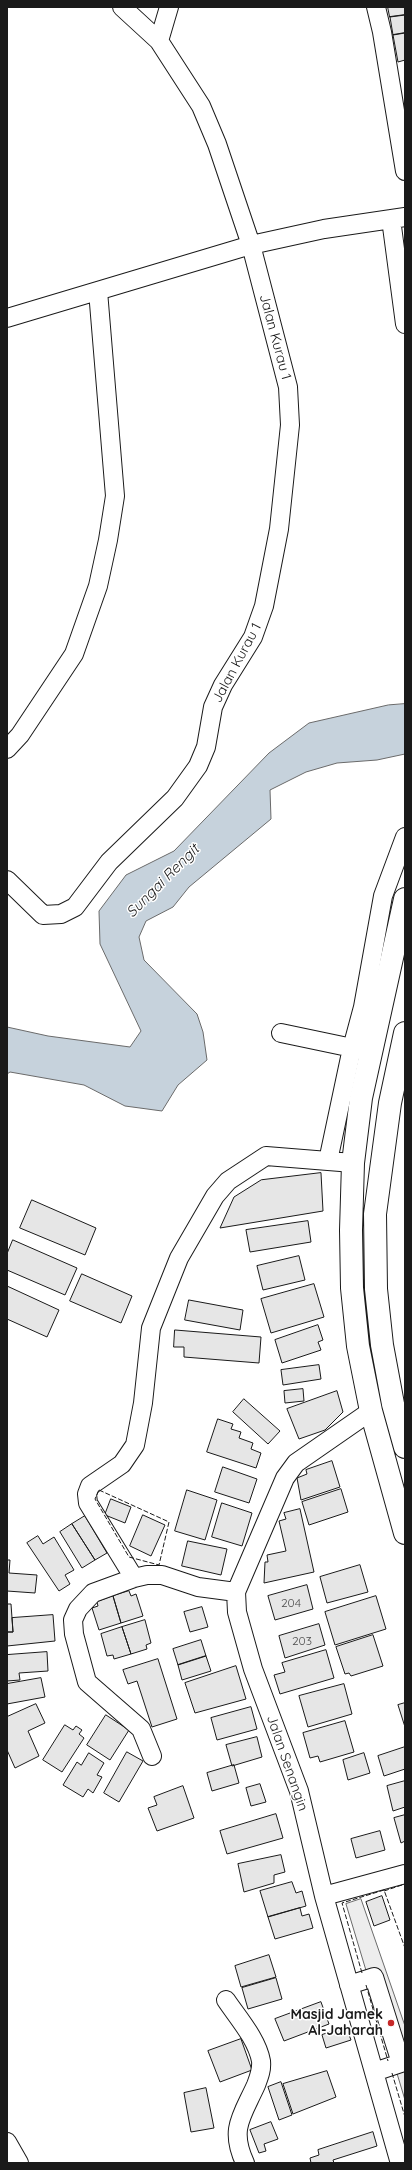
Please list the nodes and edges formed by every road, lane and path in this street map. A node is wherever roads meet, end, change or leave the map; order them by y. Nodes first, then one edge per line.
1 (122, 7) edge
2 (169, 7) edge
3 (376, 7) edge
4 (159, 41) junction
5 (405, 171) edge
6 (398, 218) edge
7 (250, 245) junction
8 (98, 291) junction
9 (7, 318) edge
10 (405, 324) edge
11 (7, 749) edge
12 (405, 837) edge
13 (7, 880) edge
14 (405, 899) edge
15 (281, 1033) dead end
16 (405, 1033) edge
17 (361, 1050) junction
18 (328, 1161) junction
19 (353, 1163) junction
20 (371, 1412) junction
21 (405, 1447) edge
22 (405, 1533) edge
23 (134, 1578) junction
24 (236, 1592) junction
25 (152, 1756) dead end
26 (405, 1874) edge
27 (324, 1896) junction
28 (350, 1985) junction
29 (226, 2000) dead end
30 (374, 2072) junction
31 (7, 2142) edge
32 (398, 2160) edge
33 (19, 2163) edge
34 (245, 2163) edge

1 - 4 street, Jalan Kurau 1
2 - 4 street
3 - 5 street
4 - 7 street, Jalan Kurau 1
6 - 7 street
6 - 10 street
7 - 8 street
7 - 13 street, Jalan Kurau 1
8 - 9 street
8 - 11 street
12 - 17 street
14 - 17 main road
15 - 17 street
16 - 21 main road
17 - 18 street
17 - 19 main road
18 - 19 street
18 - 23 street
19 - 20 main road
20 - 22 main road
20 - 24 street, Jalan Senangin
23 - 24 street
23 - 25 street
24 - 27 street, Jalan Senangin
26 - 27 street
27 - 28 street, Jalan Senangin
28 - 30 street, Jalan Senangin
28 - 30 street
29 - 34 street
30 - 32 street, Jalan Senangin
31 - 33 street

